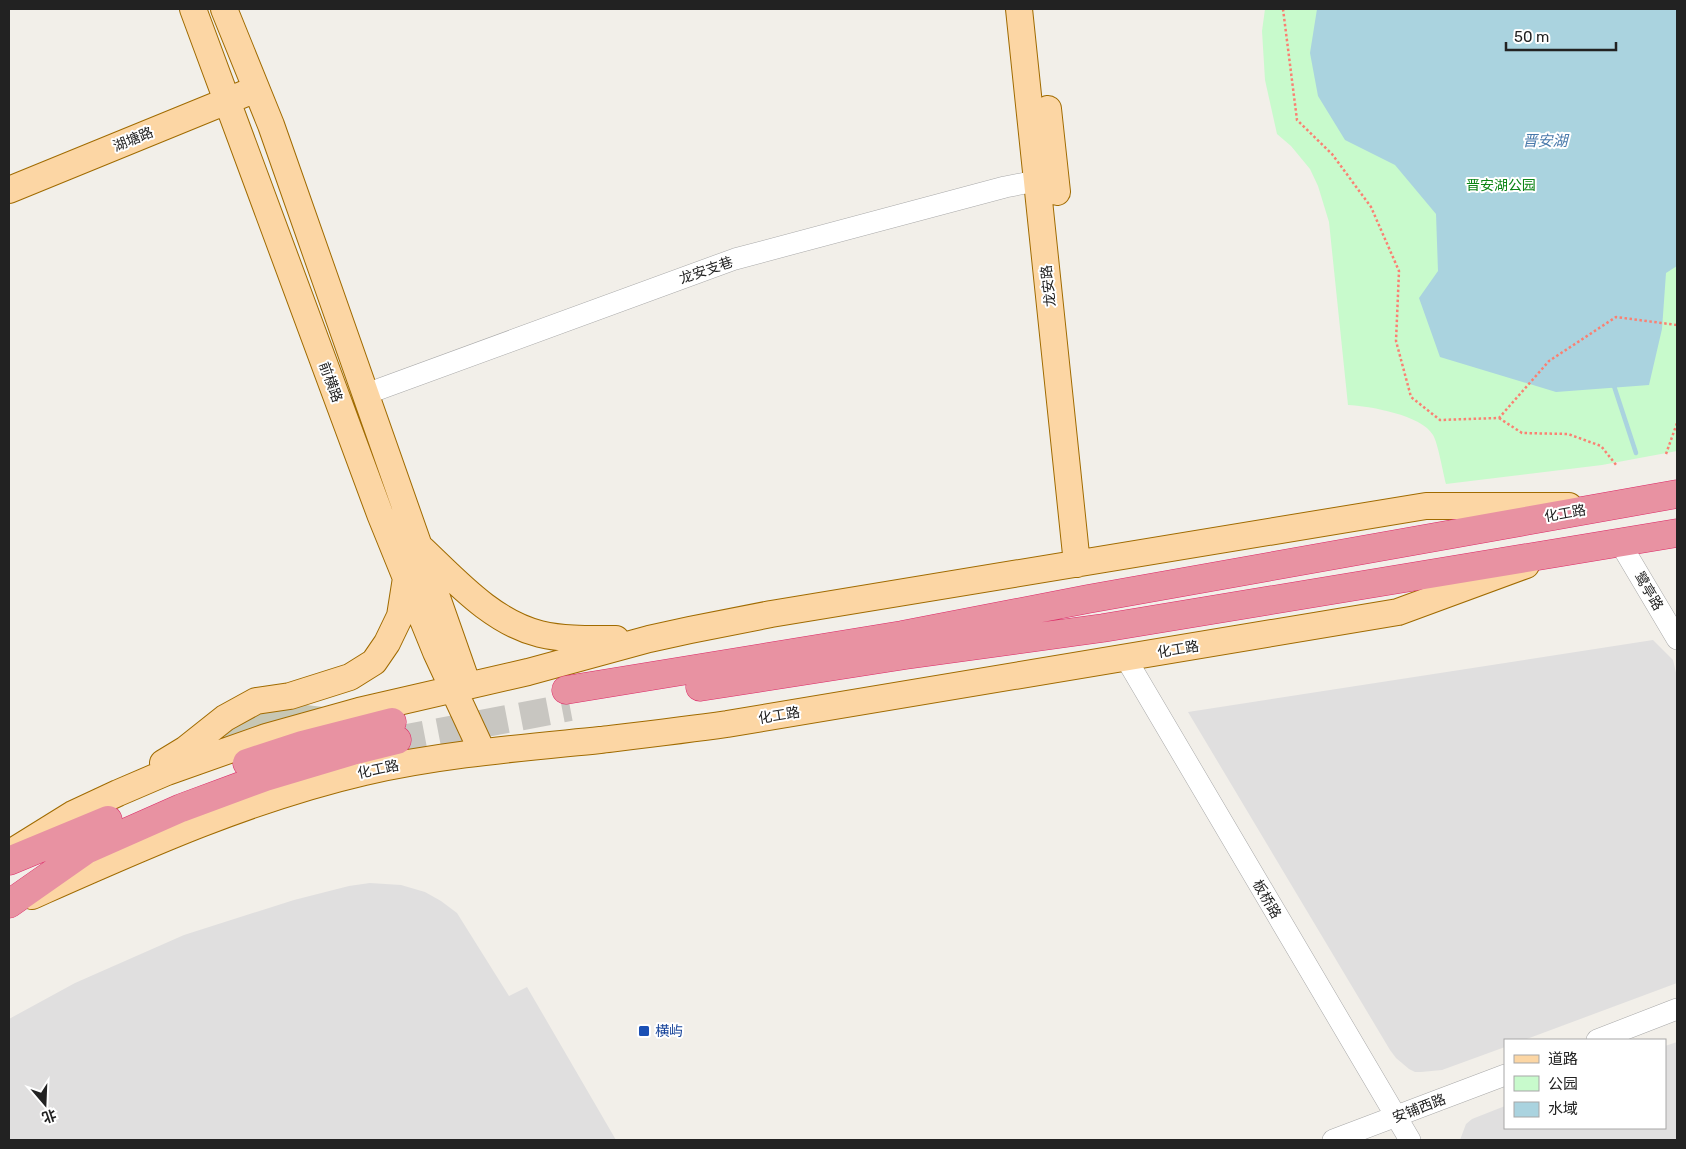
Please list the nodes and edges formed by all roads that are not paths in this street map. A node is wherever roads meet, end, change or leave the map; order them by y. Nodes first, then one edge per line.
1 (193, 9) edge
2 (224, 9) edge
3 (1019, 9) edge
4 (1036, 9) edge
5 (253, 81) junction
6 (224, 93) junction
7 (9, 172) edge
8 (1046, 179) junction
9 (9, 190) edge
10 (366, 394) junction
11 (1677, 494) edge
12 (1610, 505) junction
13 (1677, 533) edge
14 (1620, 543) junction
15 (419, 547) junction
16 (1560, 553) junction
17 (1084, 563) junction
18 (406, 578) junction
19 (650, 639) junction
20 (1677, 639) edge
21 (1125, 658) junction
22 (461, 688) junction
23 (290, 696) junction
24 (397, 721) junction
25 (490, 750) junction
26 (118, 793) junction
27 (9, 854) edge
28 (9, 862) edge
29 (9, 905) edge
30 (1677, 1010) edge
31 (1600, 1039) edge
32 (1504, 1076) edge
33 (1396, 1117) junction
34 (1333, 1140) edge
35 (1410, 1140) edge

1 - 6 main road, 前横路
2 - 5 main road, 前横路
3 - 8 main road, 龙安路
4 - 8 main road, 龙安路
5 - 6 main road, 湖塘路
5 - 10 main road, 前横路
6 - 7 main road, 湖塘路
6 - 9 main road, 湖塘路
6 - 18 main road, 前横路
8 - 10 street, 龙安支巷
8 - 17 main road, 龙安路
10 - 15 main road, 前横路
11 - 12 highway, 化工路
12 - 16 highway, 化工路
12 - 17 main road
13 - 14 highway, 化工路
14 - 16 highway, 化工路
14 - 20 street, 鹭亭路
15 - 19 main road
15 - 22 main road, 前横路
16 - 21 main road, 化工路
17 - 19 main road
18 - 22 main road, 前横路
18 - 23 main road
19 - 22 main road
21 - 25 main road, 化工路
21 - 33 street, 板桥路
22 - 24 main road
22 - 25 main road, 前横路
23 - 24 main road
23 - 26 main road
24 - 26 main road
24 - 28 highway
24 - 29 highway, 化工路
25 - 29 main road, 化工路
26 - 27 main road
30 - 31 street
32 - 33 street, 安铺西路
33 - 34 street, 安铺西路
33 - 35 street, 板桥路

